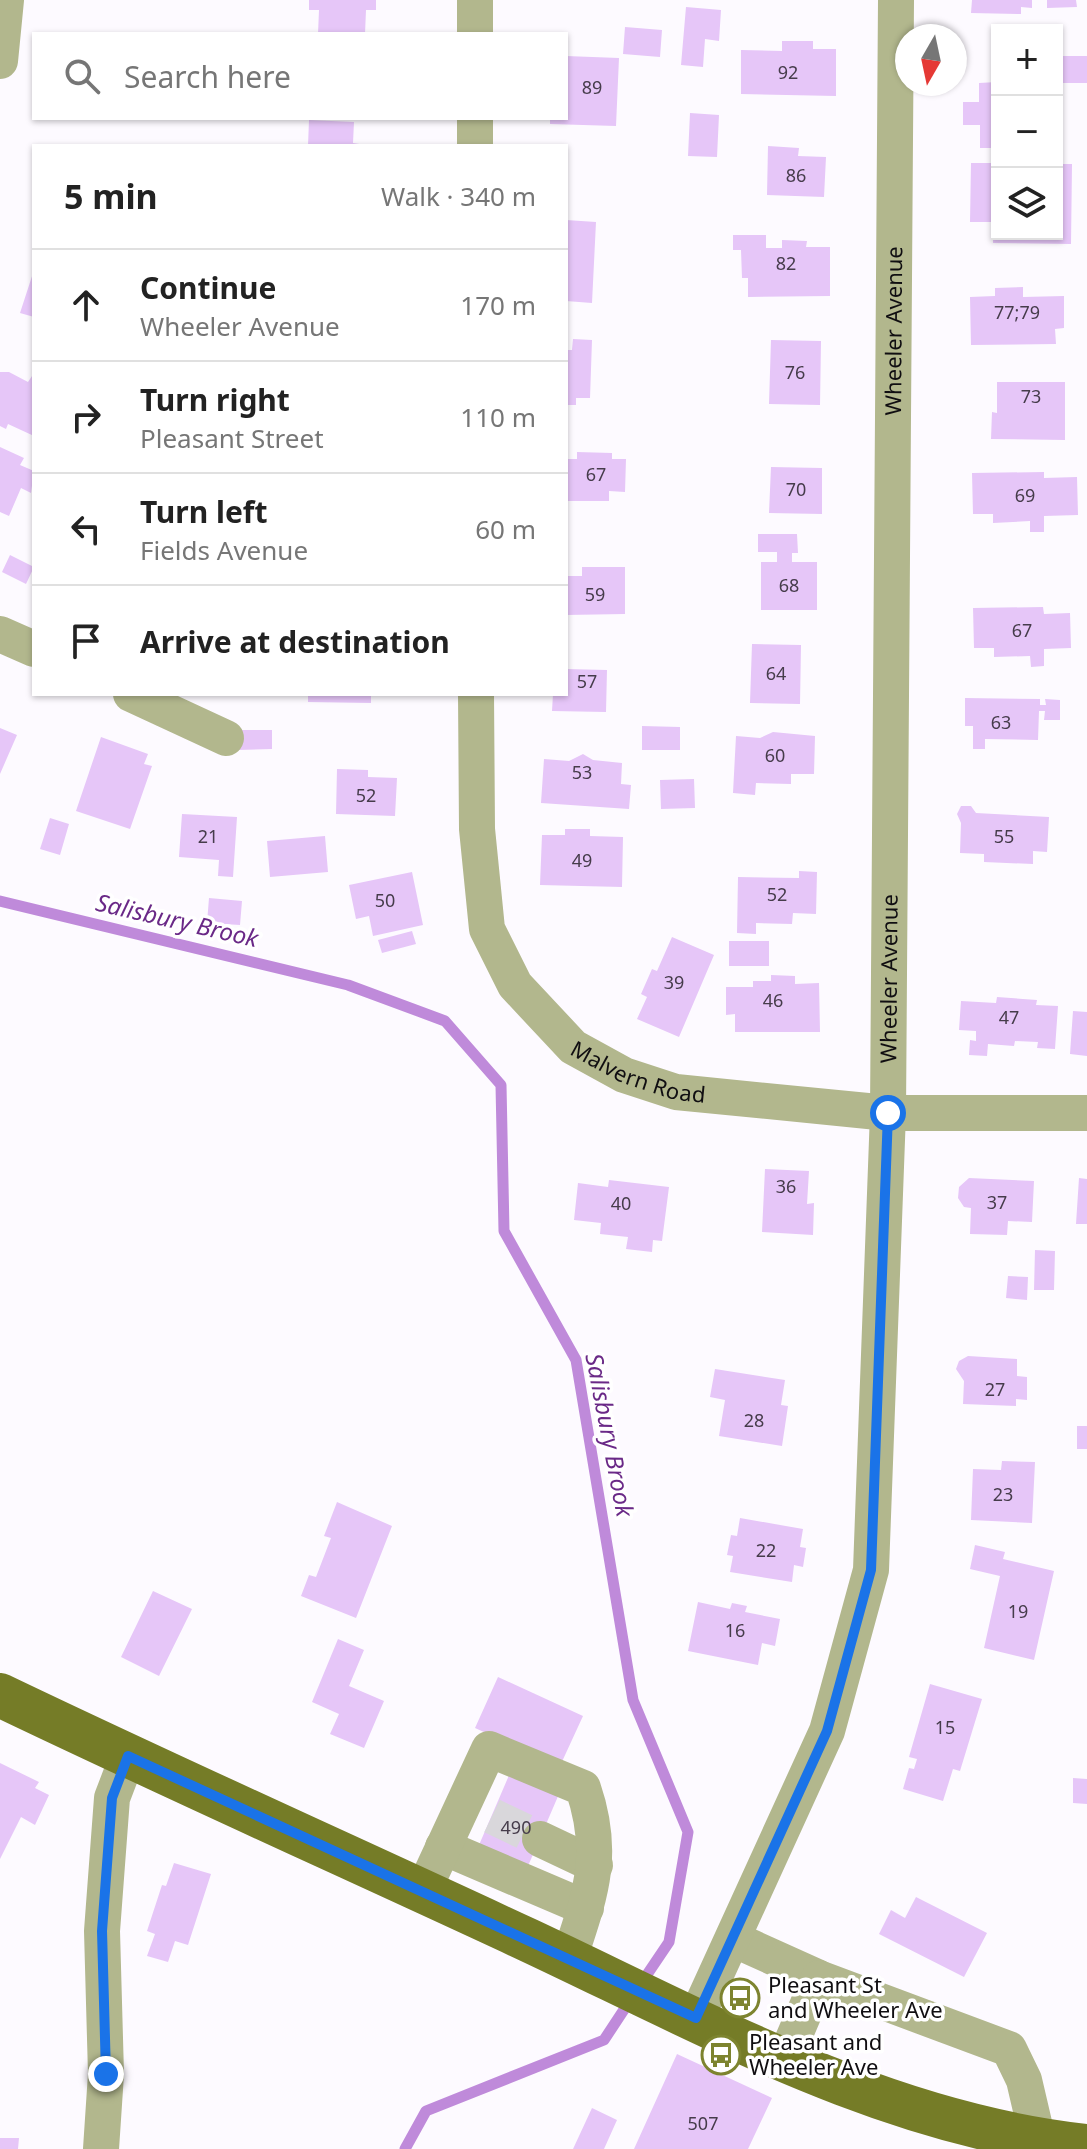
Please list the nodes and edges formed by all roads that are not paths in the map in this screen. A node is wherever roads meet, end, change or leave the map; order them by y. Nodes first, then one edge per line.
1 (6, 0) edge
2 (475, 0) edge
3 (896, 0) edge
4 (475, 32) edge
5 (0, 61) edge
6 (475, 120) edge
7 (475, 144) edge
8 (0, 634) edge
9 (32, 648) edge
10 (135, 696) edge
11 (476, 696) edge
12 (226, 738) dead end
13 (888, 1113) junction
14 (1087, 1113) edge
15 (0, 1695) edge
16 (128, 1756) junction
17 (540, 1839) tunnel mouth
18 (443, 1847) junction
19 (595, 1865) junction
20 (423, 1891) junction
21 (586, 1908) junction
22 (733, 1939) junction
23 (569, 1959) junction
24 (819, 1978) junction
25 (686, 2013) junction
26 (785, 2058) junction
27 (1036, 2144) edge
28 (1087, 2146) edge
29 (101, 2149) edge

1 - 5 street
2 - 4 street
3 - 13 street, Wheeler Avenue
6 - 7 street
8 - 9 street
10 - 12 street
11 - 13 street, Malvern Road
13 - 14 street, Malvern Road
13 - 22 street, Wheeler Avenue
15 - 16 main road
16 - 20 main road
16 - 29 street
17 - 19 street
18 - 19 street
18 - 20 street
18 - 21 street
19 - 21 street
20 - 23 main road
21 - 23 street
22 - 24 street
22 - 25 street, Wheeler Avenue
23 - 25 main road
24 - 26 street
24 - 27 street
25 - 26 main road
26 - 27 main road
27 - 28 main road

